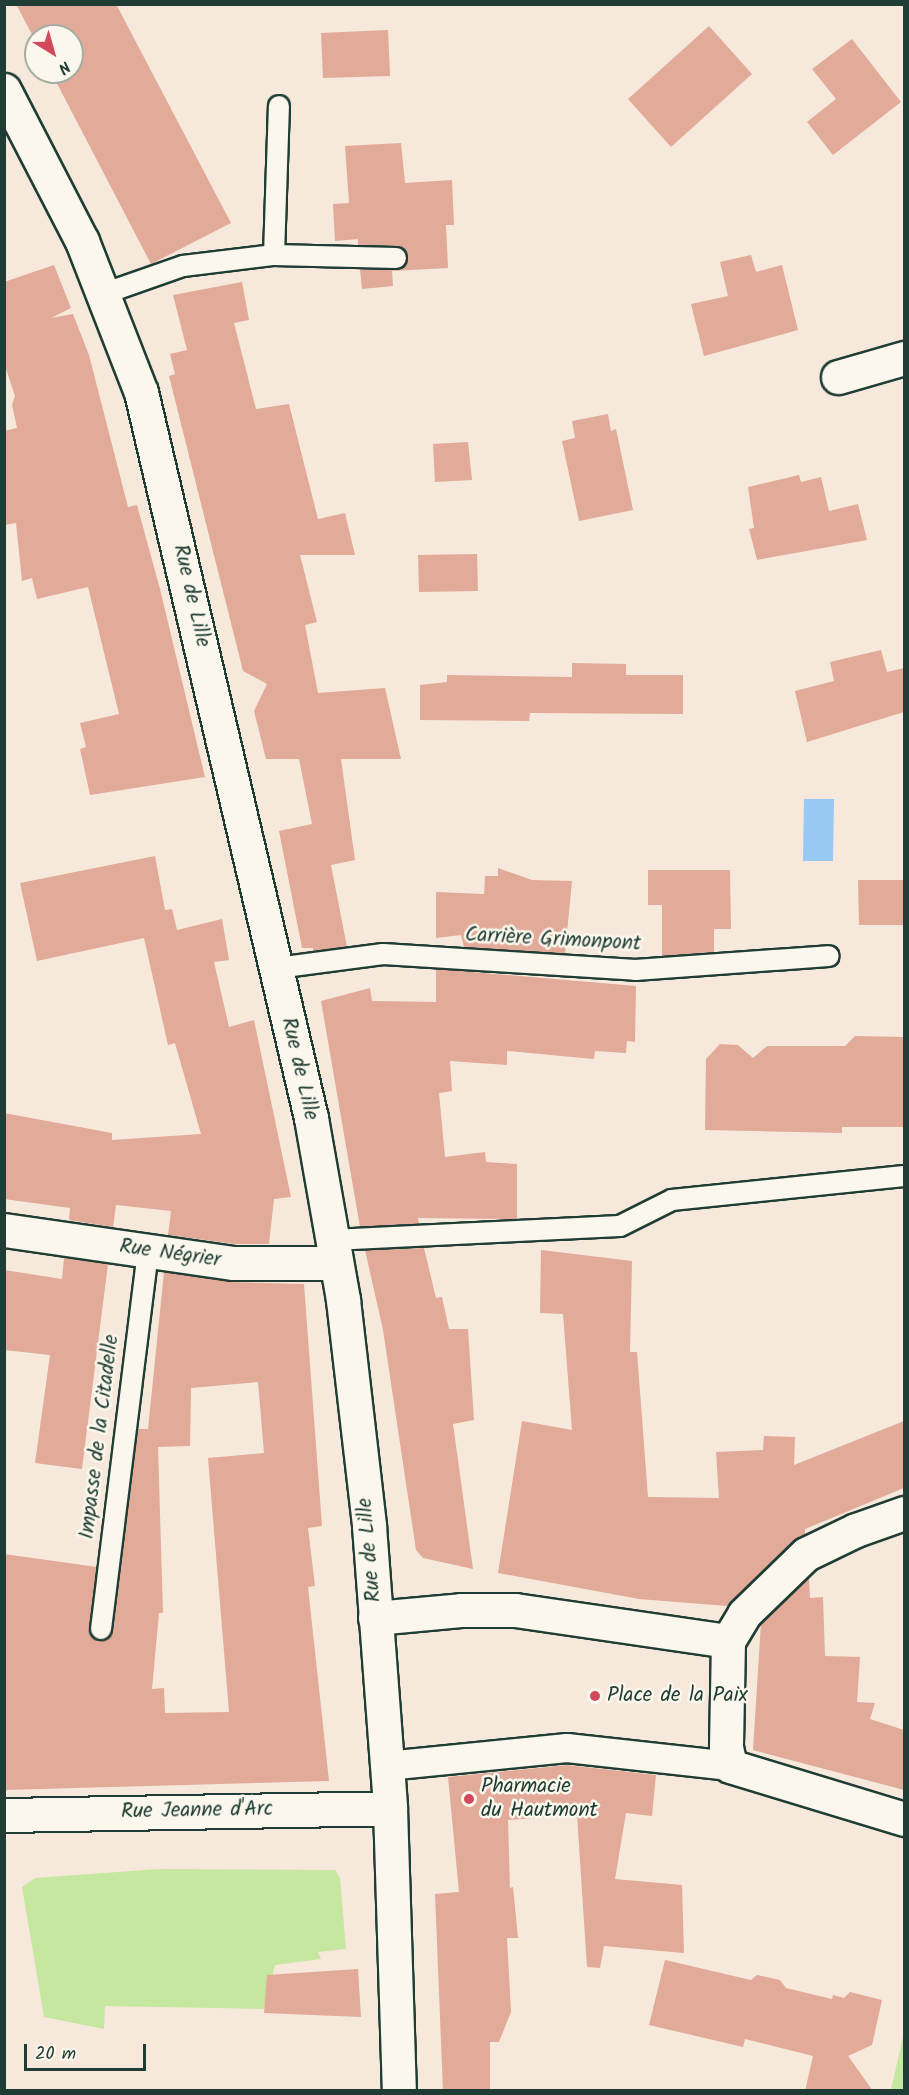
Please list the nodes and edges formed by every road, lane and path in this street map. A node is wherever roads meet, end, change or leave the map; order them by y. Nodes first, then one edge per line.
1 (4, 90) edge
2 (279, 106) dead end
3 (274, 255) junction
4 (396, 258) dead end
5 (103, 294) junction
6 (904, 358) edge
7 (838, 377) dead end
8 (828, 956) dead end
9 (277, 968) junction
10 (904, 1176) edge
11 (4, 1230) edge
12 (148, 1251) junction
13 (334, 1252) junction
14 (904, 1513) edge
15 (375, 1618) junction
16 (100, 1629) dead end
17 (728, 1641) junction
18 (387, 1766) junction
19 (730, 1766) junction
20 (390, 1808) junction
21 (4, 1815) edge
22 (904, 1819) edge
23 (399, 2091) edge

1 - 5 main road, Rue de Lille
2 - 3 lane
3 - 4 lane
3 - 5 lane
5 - 9 main road, Rue de Lille
6 - 7 main road
8 - 9 lane, Carrière Grimonpont
9 - 13 main road, Rue de Lille
10 - 13 lane
11 - 12 main road, Rue Négrier
12 - 13 main road, Rue Négrier
12 - 16 lane, Impasse de la Citadelle
13 - 15 main road, Rue de Lille
14 - 17 main road
15 - 17 main road
15 - 18 main road, Rue de Lille
17 - 19 main road
18 - 19 street
18 - 20 main road, Rue de Lille
19 - 22 main road
20 - 21 main road, Rue Jeanne d'Arc
20 - 23 main road, Rue de Lille

